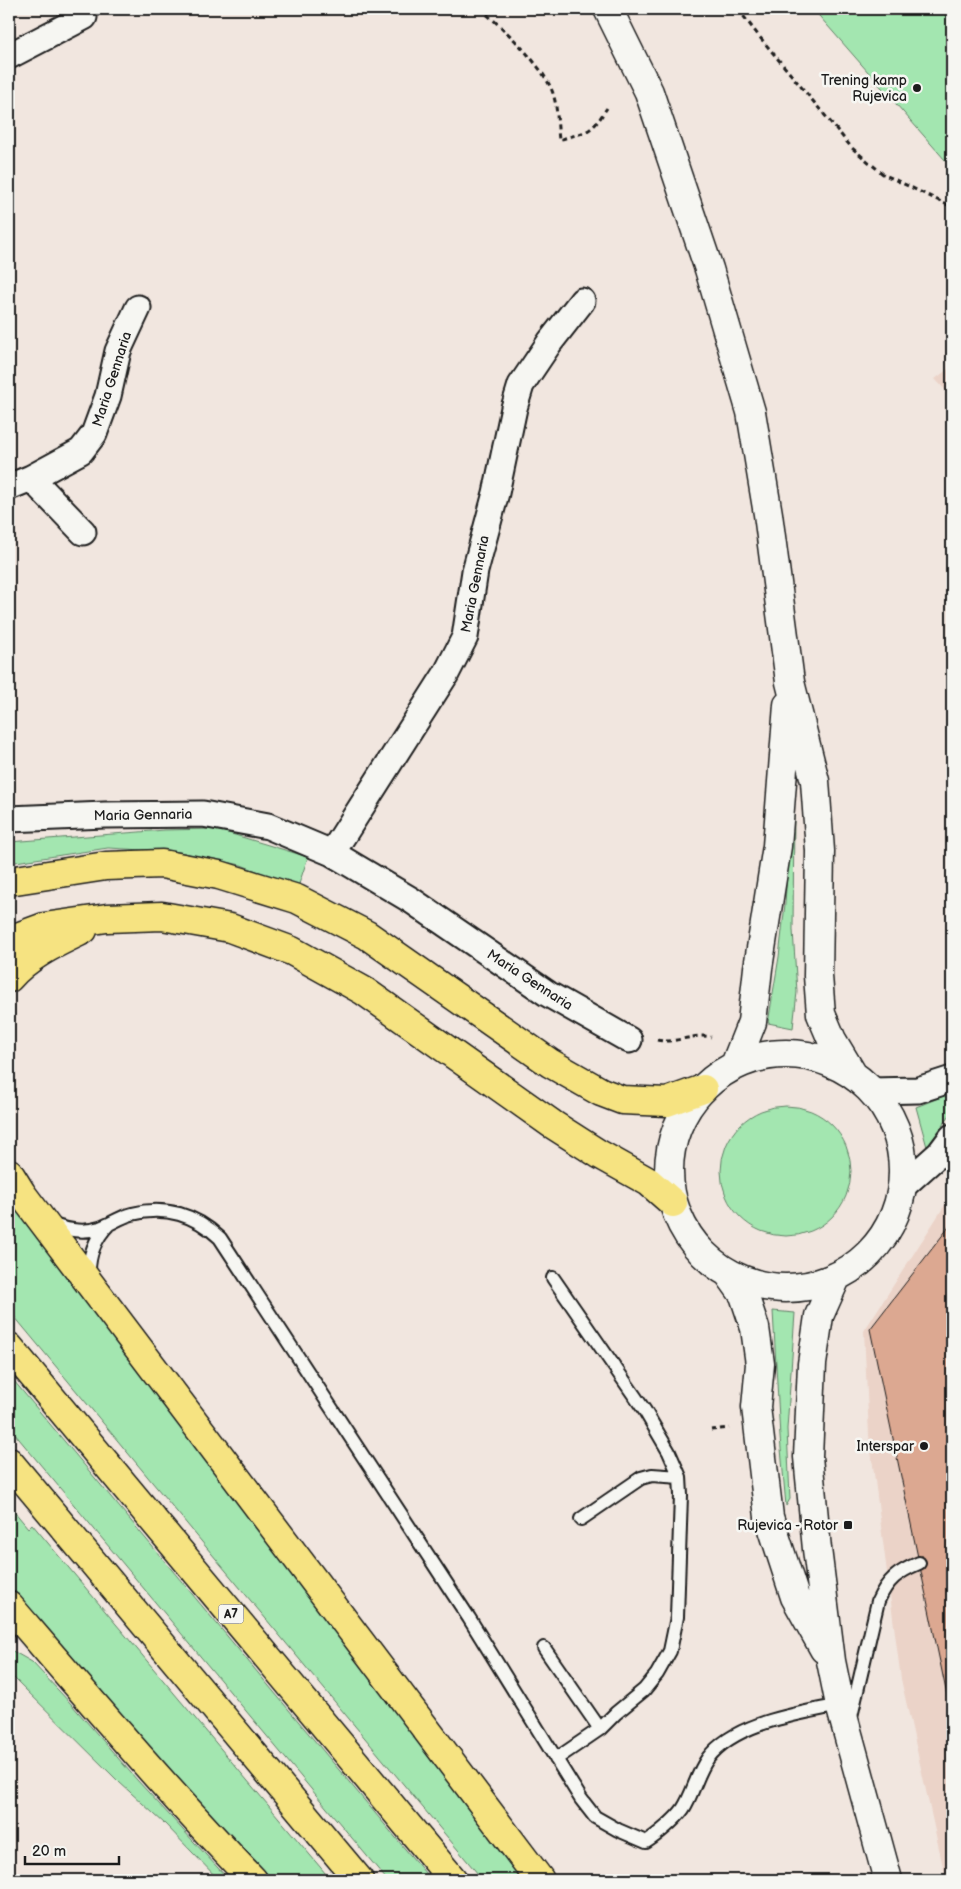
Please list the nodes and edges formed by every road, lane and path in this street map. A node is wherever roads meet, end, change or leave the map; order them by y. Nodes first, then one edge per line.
1 (480, 9) edge
2 (608, 9) edge
3 (738, 9) edge
4 (84, 17) dead end
5 (9, 56) edge
6 (607, 108) dead end
7 (952, 207) edge
8 (582, 301) dead end
9 (138, 308) dead end
10 (32, 478) junction
11 (9, 487) edge
12 (83, 532) dead end
13 (790, 682) junction
14 (9, 819) edge
15 (332, 853) junction
16 (57, 875) junction
17 (9, 881) edge
18 (9, 895) edge
19 (107, 918) junction
20 (9, 940) edge
21 (9, 978) edge
22 (711, 1037) dead end
23 (629, 1040) joint
24 (735, 1065) junction
25 (952, 1079) edge
26 (862, 1083) junction
27 (703, 1088) junction
28 (952, 1137) edge
29 (9, 1173) edge
30 (902, 1187) junction
31 (673, 1202) junction
32 (42, 1221) junction
33 (109, 1224) junction
34 (730, 1274) junction
35 (553, 1278) dead end
36 (836, 1278) junction
37 (90, 1283) junction
38 (9, 1347) edge
39 (735, 1428) dead end
40 (711, 1430) dead end
41 (9, 1462) edge
42 (680, 1477) junction
43 (582, 1519) dead end
44 (919, 1563) dead end
45 (9, 1606) edge
46 (544, 1648) dead end
47 (831, 1662) junction
48 (844, 1718) junction
49 (600, 1729) junction
50 (556, 1759) junction
51 (253, 1880) edge
52 (359, 1880) edge
53 (453, 1880) edge
54 (540, 1880) edge
55 (888, 1880) edge

1 - 6 path
2 - 13 main road
3 - 7 path
4 - 5 street
8 - 15 street, Maria Gennaria
9 - 10 street, Maria Gennaria
10 - 11 street, Maria Gennaria
10 - 12 street
13 - 24 main road
13 - 26 main road
14 - 15 street, Maria Gennaria
15 - 23 street, Maria Gennaria
16 - 17 highway
16 - 18 highway
16 - 27 highway
19 - 20 highway
19 - 21 highway
19 - 31 highway
22 - 23 path
24 - 26 main road
24 - 27 main road
25 - 26 street
26 - 30 main road
27 - 31 main road
28 - 30 street
29 - 32 highway
30 - 36 main road
31 - 34 main road
32 - 33 lane
32 - 37 highway
33 - 37 lane
33 - 50 lane
34 - 36 main road
34 - 47 main road
35 - 42 lane
36 - 47 main road
37 - 54 highway
38 - 53 highway, A7
39 - 40 path
41 - 52 highway
42 - 43 lane
42 - 49 lane
44 - 48 lane
45 - 51 highway
46 - 49 lane
47 - 48 main road
48 - 50 lane
48 - 55 main road
49 - 50 lane

